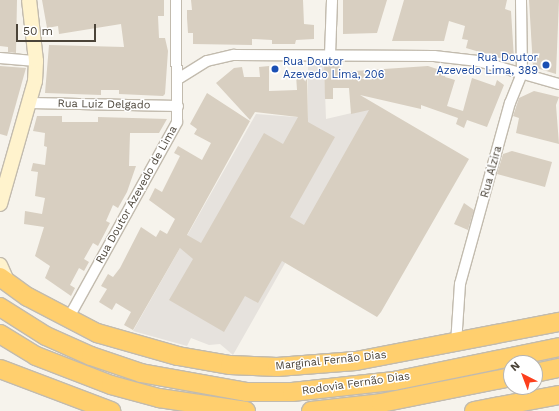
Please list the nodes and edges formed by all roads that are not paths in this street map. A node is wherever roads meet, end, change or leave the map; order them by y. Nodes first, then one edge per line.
1 (29, 0) edge
2 (176, 0) edge
3 (332, 0) edge
4 (521, 0) edge
5 (330, 55) junction
6 (0, 58) edge
7 (36, 61) junction
8 (522, 73) junction
9 (178, 79) junction
10 (559, 84) edge
11 (30, 103) junction
12 (178, 106) junction
13 (0, 204) edge
14 (0, 265) edge
15 (4, 280) edge
16 (0, 307) edge
17 (68, 319) junction
18 (559, 322) edge
19 (0, 334) edge
20 (456, 344) junction
21 (559, 347) edge
22 (559, 368) edge
23 (0, 369) edge
24 (543, 371) edge
25 (0, 374) edge
26 (18, 376) junction
27 (503, 380) edge
28 (559, 395) edge
29 (111, 411) edge
30 (246, 411) edge
31 (311, 411) edge
32 (474, 411) edge

1 - 7 main road
2 - 9 street, Rua Doutor Azevedo de Lima
3 - 5 street
4 - 8 street, Rua Alzira
5 - 8 street
5 - 9 street
6 - 7 street
7 - 11 main road
8 - 10 street
8 - 20 street, Rua Alzira
9 - 12 street, Rua Doutor Azevedo de Lima
11 - 12 street, Rua Luiz Delgado
11 - 13 main road
12 - 17 street, Rua Doutor Azevedo de Lima
14 - 15 main road
15 - 17 highway, Marginal Fernão Dias
16 - 21 highway, Rodovia Fernão Dias
17 - 20 highway, Marginal Fernão Dias
18 - 20 highway, Marginal Fernão Dias
19 - 30 highway
22 - 24 highway
23 - 26 highway
25 - 26 main road
26 - 29 highway
27 - 31 highway, Rodovia Fernão Dias
28 - 32 highway

